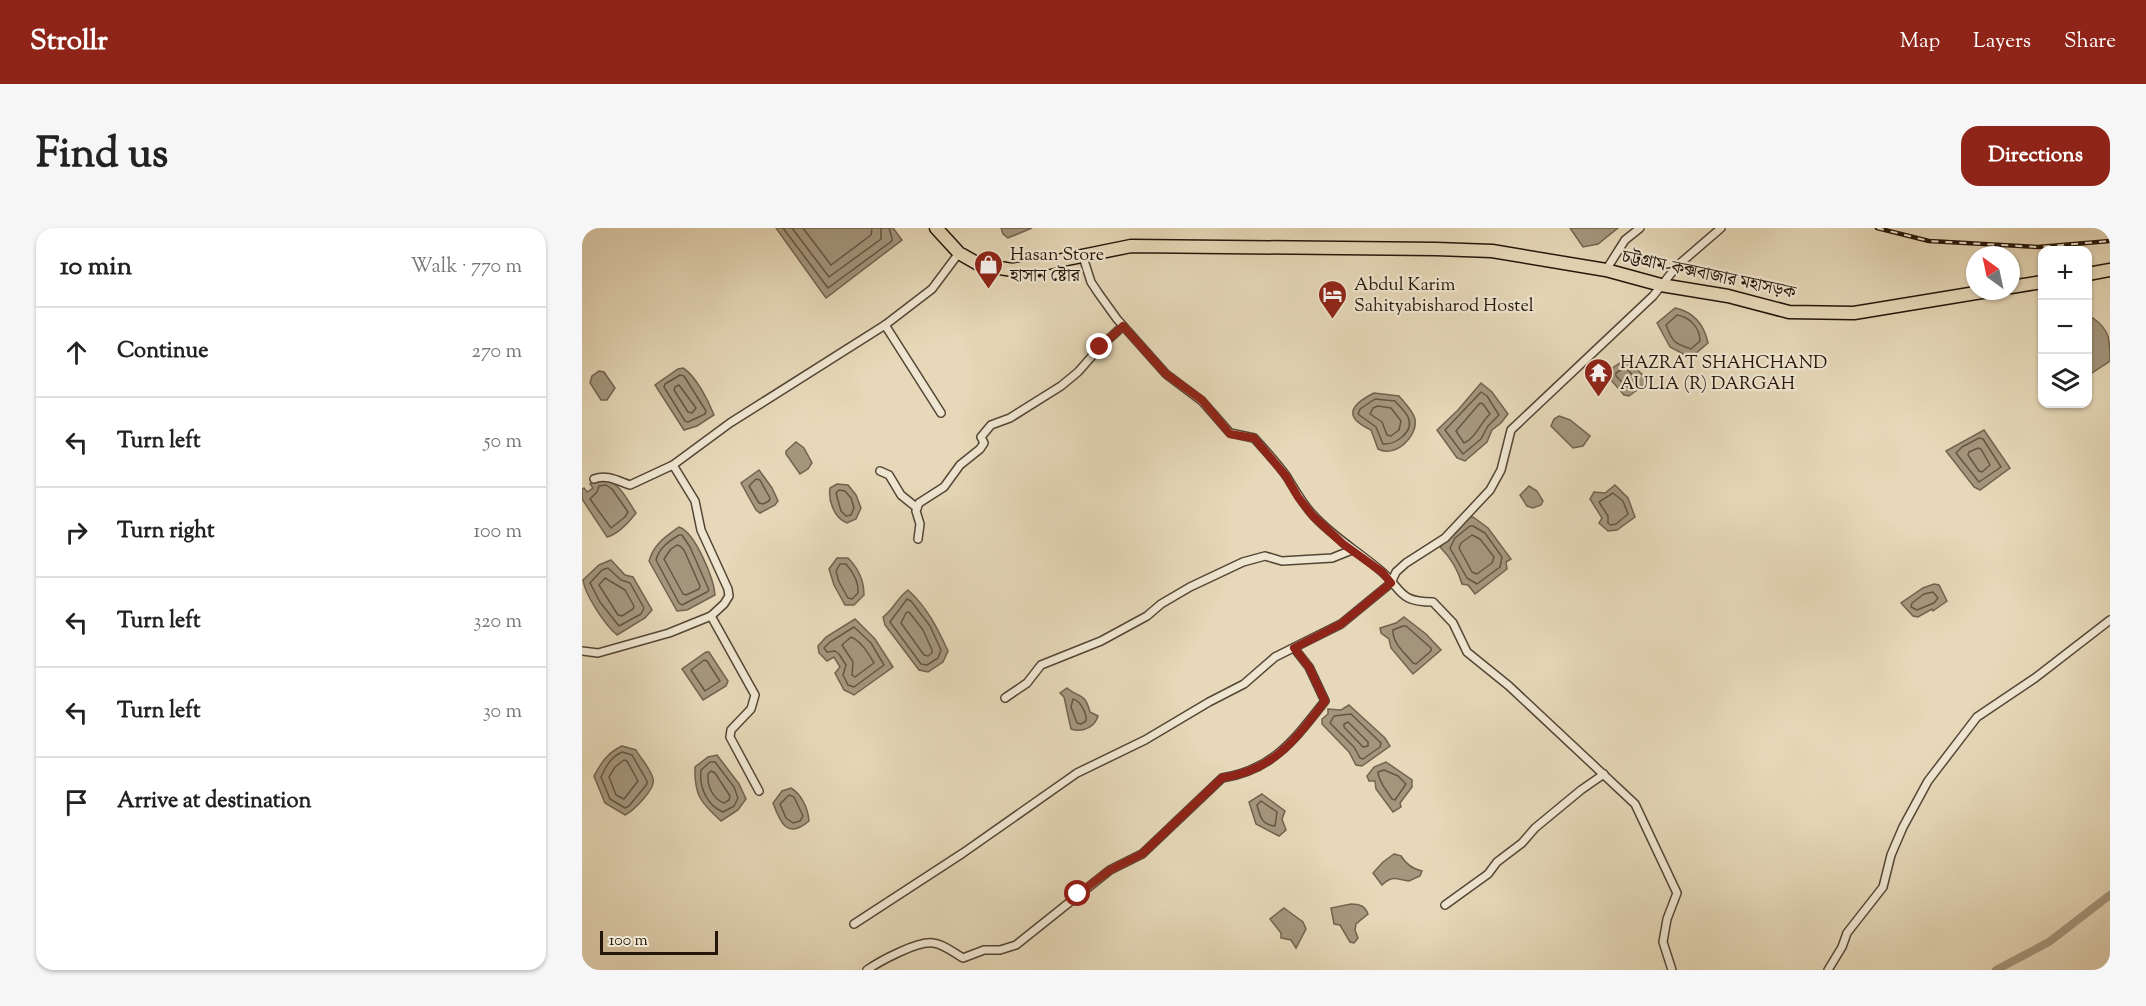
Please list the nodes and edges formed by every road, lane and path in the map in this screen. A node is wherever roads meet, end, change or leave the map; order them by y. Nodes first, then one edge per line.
1 (936, 228) edge
2 (1640, 228) edge
3 (1721, 228) edge
4 (959, 253) junction
5 (1083, 256) junction
6 (1606, 270) junction
7 (2110, 270) edge
8 (2092, 273) edge
9 (2038, 283) edge
10 (1661, 285) junction
11 (2020, 286) edge
12 (1966, 295) edge
13 (885, 325) junction
14 (1123, 326) junction
15 (940, 413) dead end
16 (673, 465) junction
17 (880, 471) dead end
18 (594, 479) dead end
19 (917, 508) junction
20 (918, 539) dead end
21 (1352, 550) junction
22 (1391, 583) junction
23 (711, 615) junction
24 (2110, 620) edge
25 (1294, 648) junction
26 (582, 651) edge
27 (1005, 698) dead end
28 (1604, 774) junction
29 (759, 791) dead end
30 (1445, 906) dead end
31 (854, 924) dead end
32 (867, 970) edge
33 (1672, 970) edge
34 (1828, 970) edge

1 - 4 highway, চট্টগ্রাম-কক্সবাজার মহাসড়ক
2 - 6 street
3 - 10 street
4 - 5 highway, চট্টগ্রাম-কক্সবাজার মহাসড়ক
4 - 13 street
5 - 6 highway, চট্টগ্রাম-কক্সবাজার মহাসড়ক
5 - 14 street
6 - 10 highway, চট্টগ্রাম-কক্সবাজার মহাসড়ক
7 - 8 highway
9 - 11 highway
10 - 12 highway, চট্টগ্রাম-কক্সবাজার মহাসড়ক
10 - 22 street
13 - 15 street
13 - 16 street
14 - 19 street
14 - 21 street
16 - 18 street
16 - 23 street
17 - 19 street
19 - 20 street
21 - 22 street
21 - 27 street
22 - 25 street
22 - 28 street
23 - 26 street
23 - 29 street
24 - 34 street
25 - 31 street
25 - 32 street
28 - 30 street
28 - 33 street

